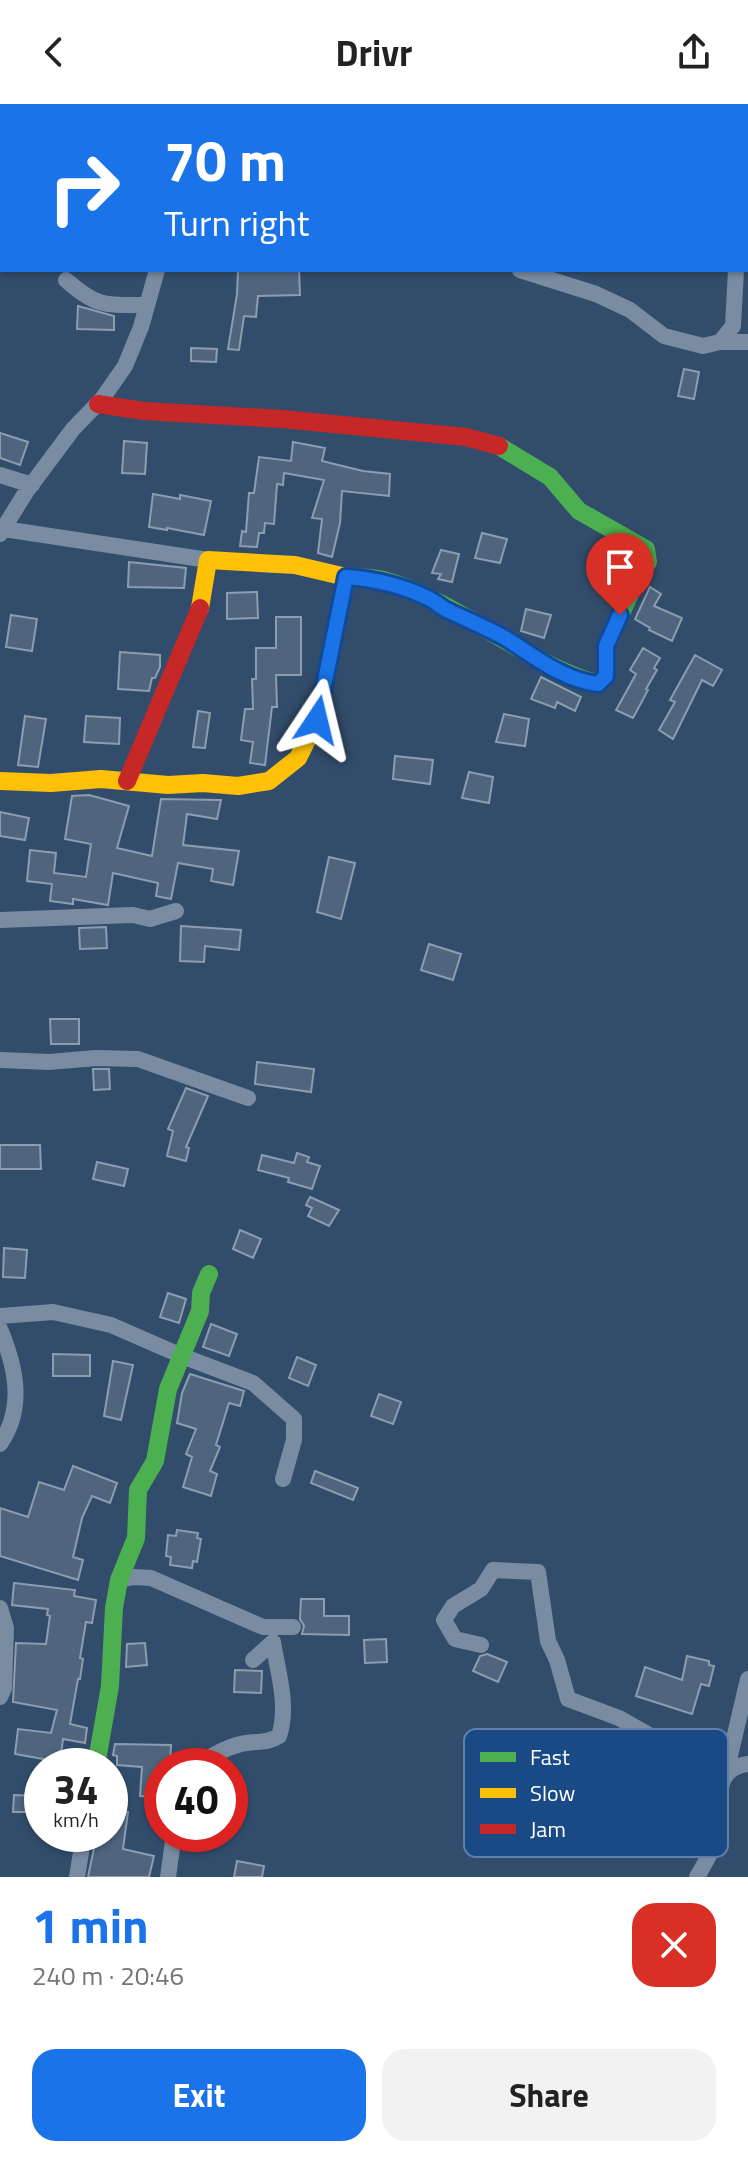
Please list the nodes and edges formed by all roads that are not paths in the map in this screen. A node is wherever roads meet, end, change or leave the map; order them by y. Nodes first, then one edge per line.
1 (156, 272) edge
2 (526, 272) edge
3 (736, 272) edge
4 (66, 280) dead end
5 (147, 305) junction
6 (720, 342) junction
7 (748, 342) edge
8 (98, 404) junction
9 (0, 475) edge
10 (32, 485) junction
11 (2, 531) edge
12 (208, 560) junction
13 (346, 577) junction
14 (0, 781) edge
15 (127, 781) junction
16 (176, 911) dead end
17 (0, 920) edge
18 (0, 1060) edge
19 (248, 1098) dead end
20 (209, 1274) dead end
21 (0, 1316) edge
22 (0, 1329) edge
23 (182, 1356) junction
24 (0, 1444) edge
25 (283, 1479) dead end
26 (119, 1580) junction
27 (0, 1608) edge
28 (293, 1627) dead end
29 (481, 1645) dead end
30 (253, 1660) dead end
31 (748, 1679) edge
32 (0, 1697) edge
33 (638, 1729) edge
34 (99, 1748) edge
35 (228, 1748) edge
36 (730, 1756) joint
37 (748, 1764) edge
38 (728, 1765) edge
39 (728, 1772) edge
40 (81, 1852) edge
41 (171, 1852) edge
42 (707, 1857) edge
43 (77, 1877) edge
44 (168, 1877) edge
45 (697, 1877) edge

1 - 5 street
2 - 6 street
3 - 6 street
4 - 5 street
5 - 8 street
6 - 7 street
8 - 10 street
8 - 13 street
9 - 10 street
10 - 11 street
11 - 12 street
12 - 13 street
12 - 15 street
13 - 15 street
14 - 15 street
16 - 17 street
18 - 19 street
20 - 23 street
21 - 23 street
22 - 24 street
23 - 25 street
23 - 26 street
26 - 28 street
26 - 34 street
27 - 32 street
29 - 33 street
30 - 35 street
31 - 36 street
36 - 38 street
37 - 39 street
40 - 43 street
41 - 44 street
42 - 45 street

